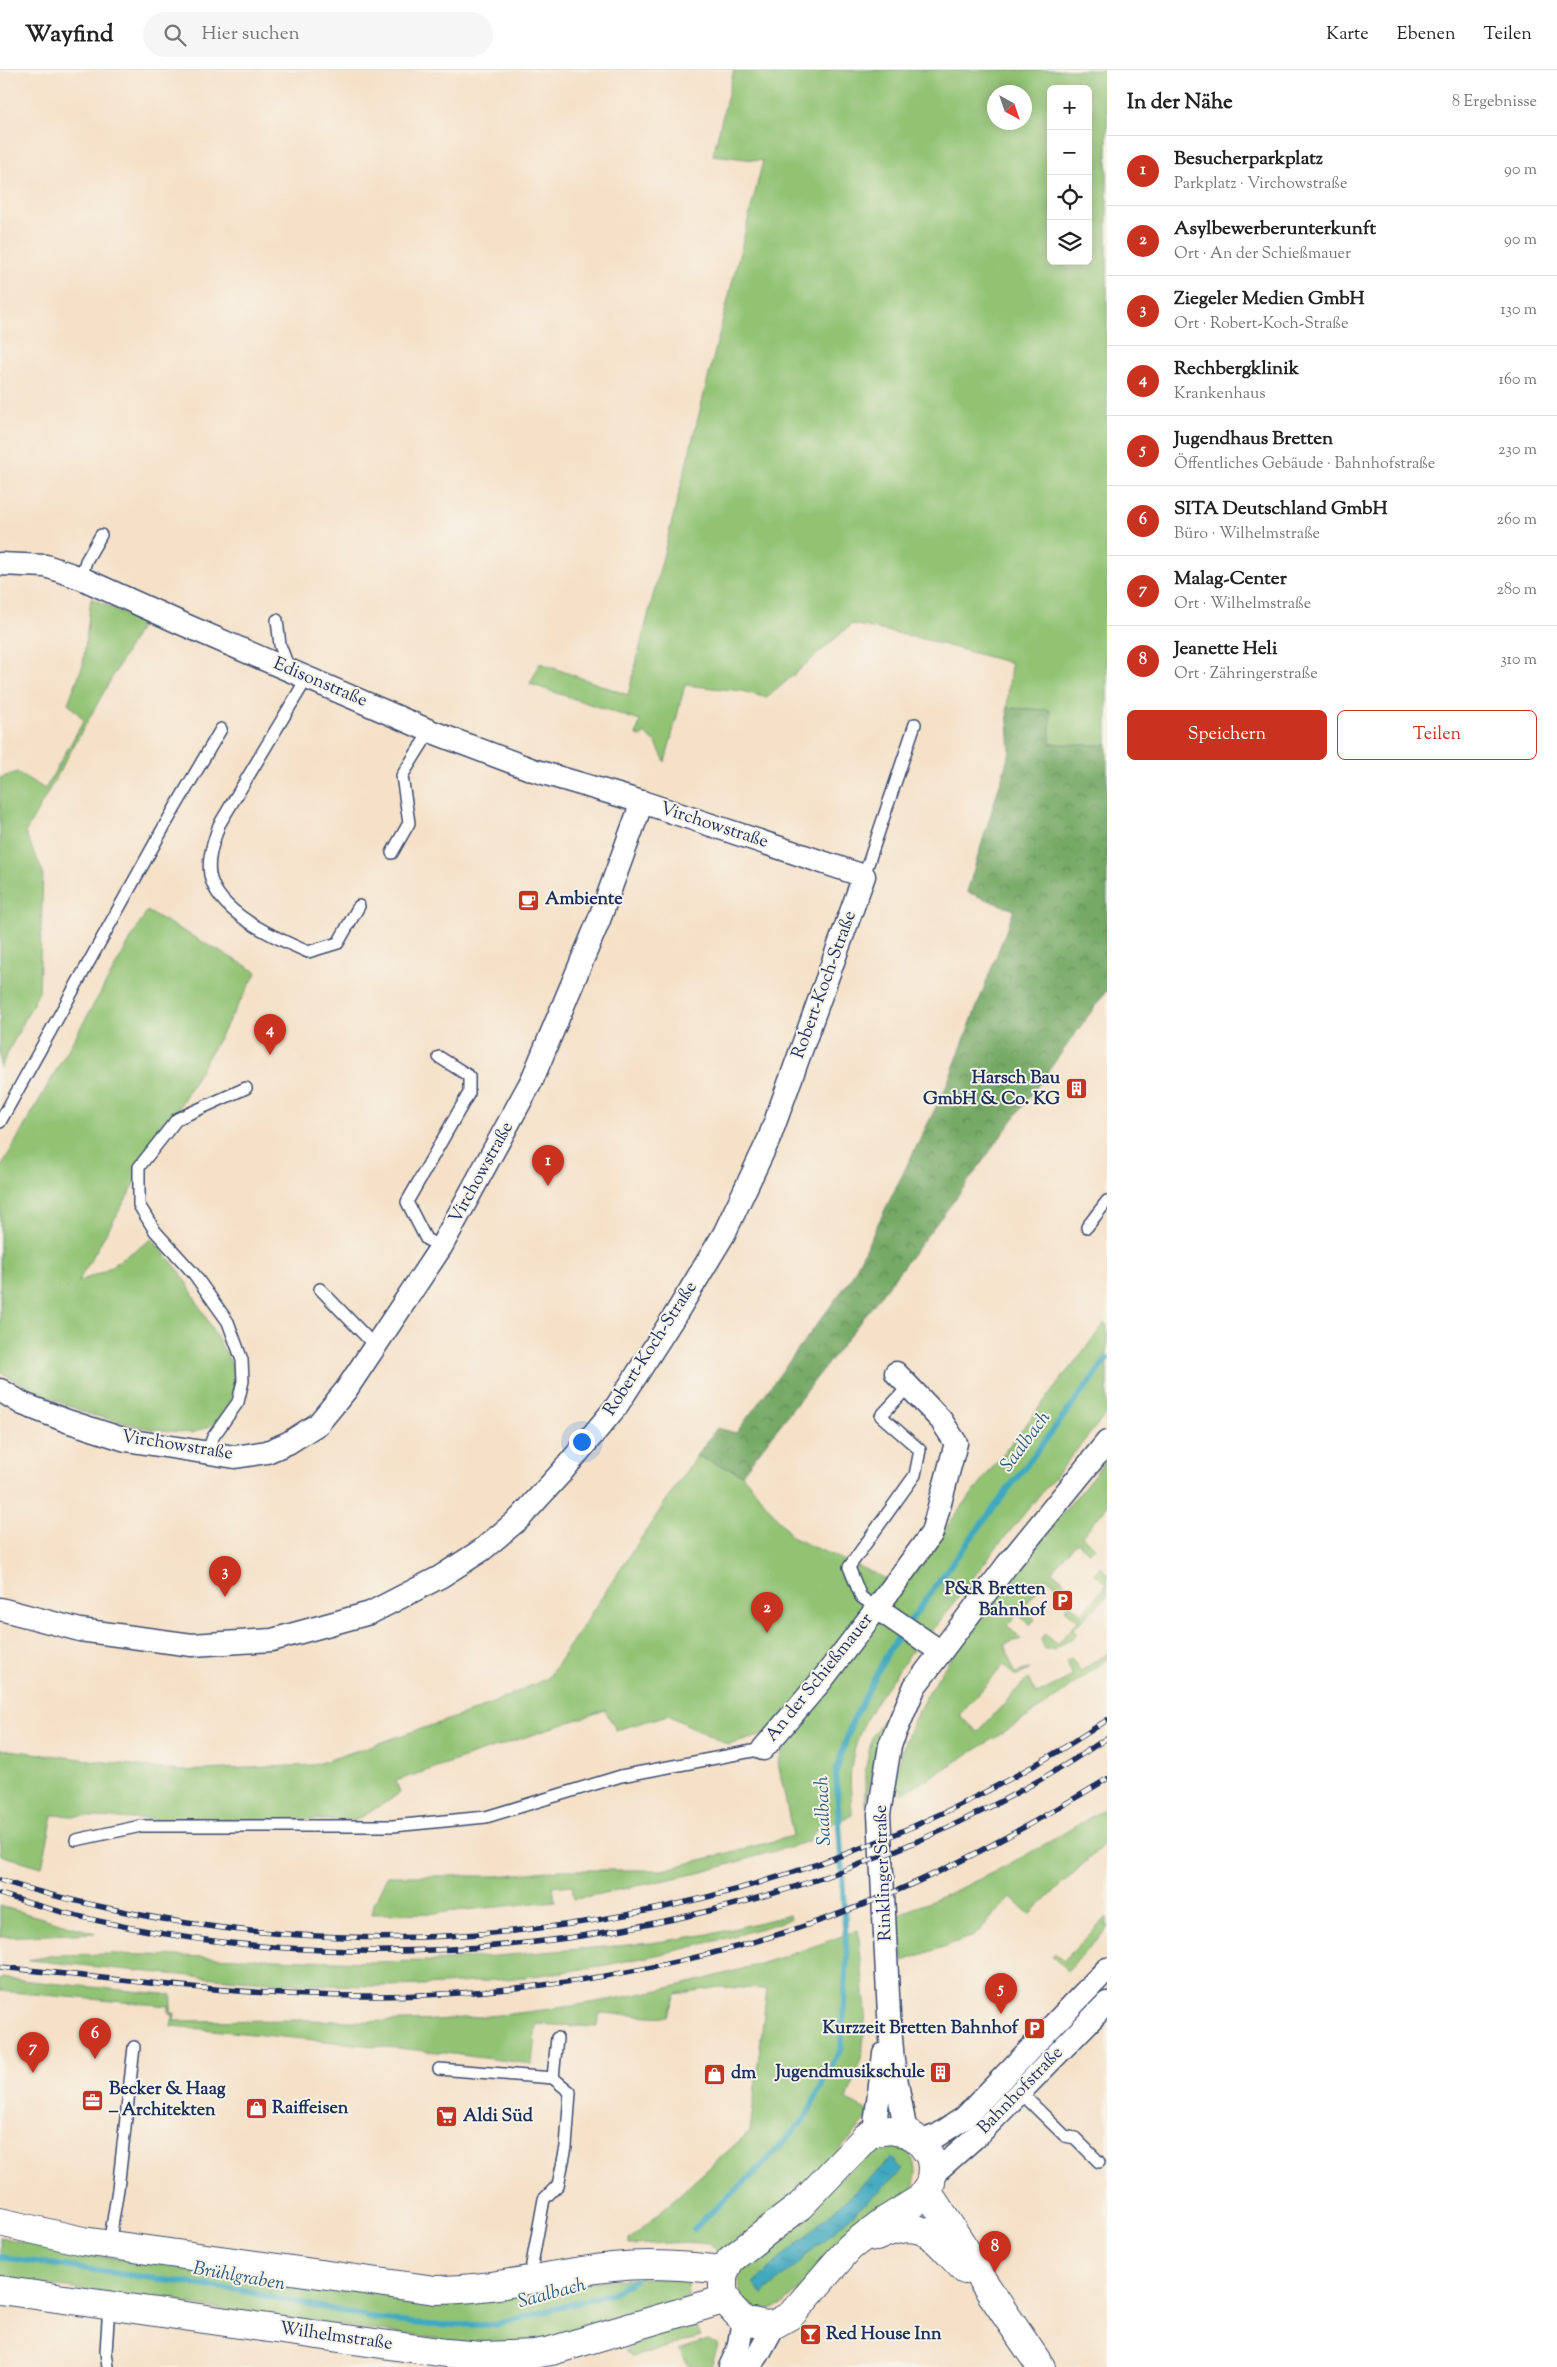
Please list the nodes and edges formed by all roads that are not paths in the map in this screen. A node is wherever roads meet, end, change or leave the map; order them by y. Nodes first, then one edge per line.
1 (101, 535) dead end
2 (0, 564) edge
3 (81, 578) junction
4 (277, 620) dead end
5 (299, 674) junction
6 (915, 724) dead end
7 (221, 729) dead end
8 (430, 731) junction
9 (642, 802) junction
10 (392, 853) dead end
11 (864, 876) junction
12 (359, 906) dead end
13 (439, 1058) dead end
14 (246, 1088) dead end
15 (0, 1122) edge
16 (1107, 1201) edge
17 (1087, 1227) dead end
18 (441, 1247) junction
19 (320, 1289) dead end
20 (375, 1346) junction
21 (902, 1379) joint
22 (0, 1390) edge
23 (1107, 1442) edge
24 (207, 1452) junction
25 (0, 1609) edge
26 (883, 1611) junction
27 (942, 1652) junction
28 (763, 1749) joint
29 (76, 1840) dead end
30 (1107, 1970) edge
31 (1107, 2003) edge
32 (889, 2015) junction
33 (557, 2038) dead end
34 (134, 2047) dead end
35 (439, 2069) dead end
36 (553, 2078) junction
37 (1020, 2092) junction
38 (874, 2132) junction
39 (913, 2137) junction
40 (1099, 2162) dead end
41 (929, 2183) junction
42 (0, 2222) edge
43 (109, 2245) junction
44 (850, 2247) junction
45 (724, 2270) junction
46 (980, 2277) junction
47 (532, 2280) junction
48 (0, 2290) edge
49 (109, 2305) junction
50 (734, 2309) junction
51 (775, 2324) junction
52 (108, 2367) edge
53 (730, 2367) edge
54 (749, 2367) edge
55 (1041, 2367) edge

1 - 3 lane
2 - 3 street, Edisonstraße
3 - 5 street, Edisonstraße
4 - 5 lane
5 - 8 street, Edisonstraße
5 - 12 lane
6 - 11 lane, Robert-Koch-Straße
7 - 15 lane
8 - 9 street, Edisonstraße
8 - 10 lane
9 - 11 street, Virchowstraße
9 - 18 street, Virchowstraße
11 - 25 street, Robert-Koch-Straße
13 - 18 lane
14 - 24 lane
16 - 17 lane
18 - 20 street, Virchowstraße
19 - 20 lane
20 - 24 street, Virchowstraße
21 - 26 street, An der Schießmauer
21 - 26 lane
22 - 24 street, Virchowstraße
23 - 27 street, Rinklinger Straße
26 - 27 street, An der Schießmauer
26 - 28 street, An der Schießmauer
27 - 32 street, Rinklinger Straße
28 - 29 lane
30 - 39 street, Bahnhofstraße
31 - 37 street, Bahnhofstraße
32 - 38 street, Rinklinger Straße
32 - 39 street, Rinklinger Straße
33 - 36 lane
34 - 43 lane
35 - 36 lane
36 - 47 lane
37 - 40 lane
37 - 41 street, Bahnhofstraße
38 - 39 main road
38 - 45 main road
39 - 41 main road
41 - 44 main road
41 - 46 main road
42 - 43 main road
43 - 47 main road
44 - 46 main road
44 - 51 main road
45 - 47 main road
45 - 50 main road
46 - 55 main road
48 - 49 main road, Wilhelmstraße
49 - 50 main road, Wilhelmstraße
49 - 52 lane
50 - 51 main road
50 - 53 street
51 - 54 street

